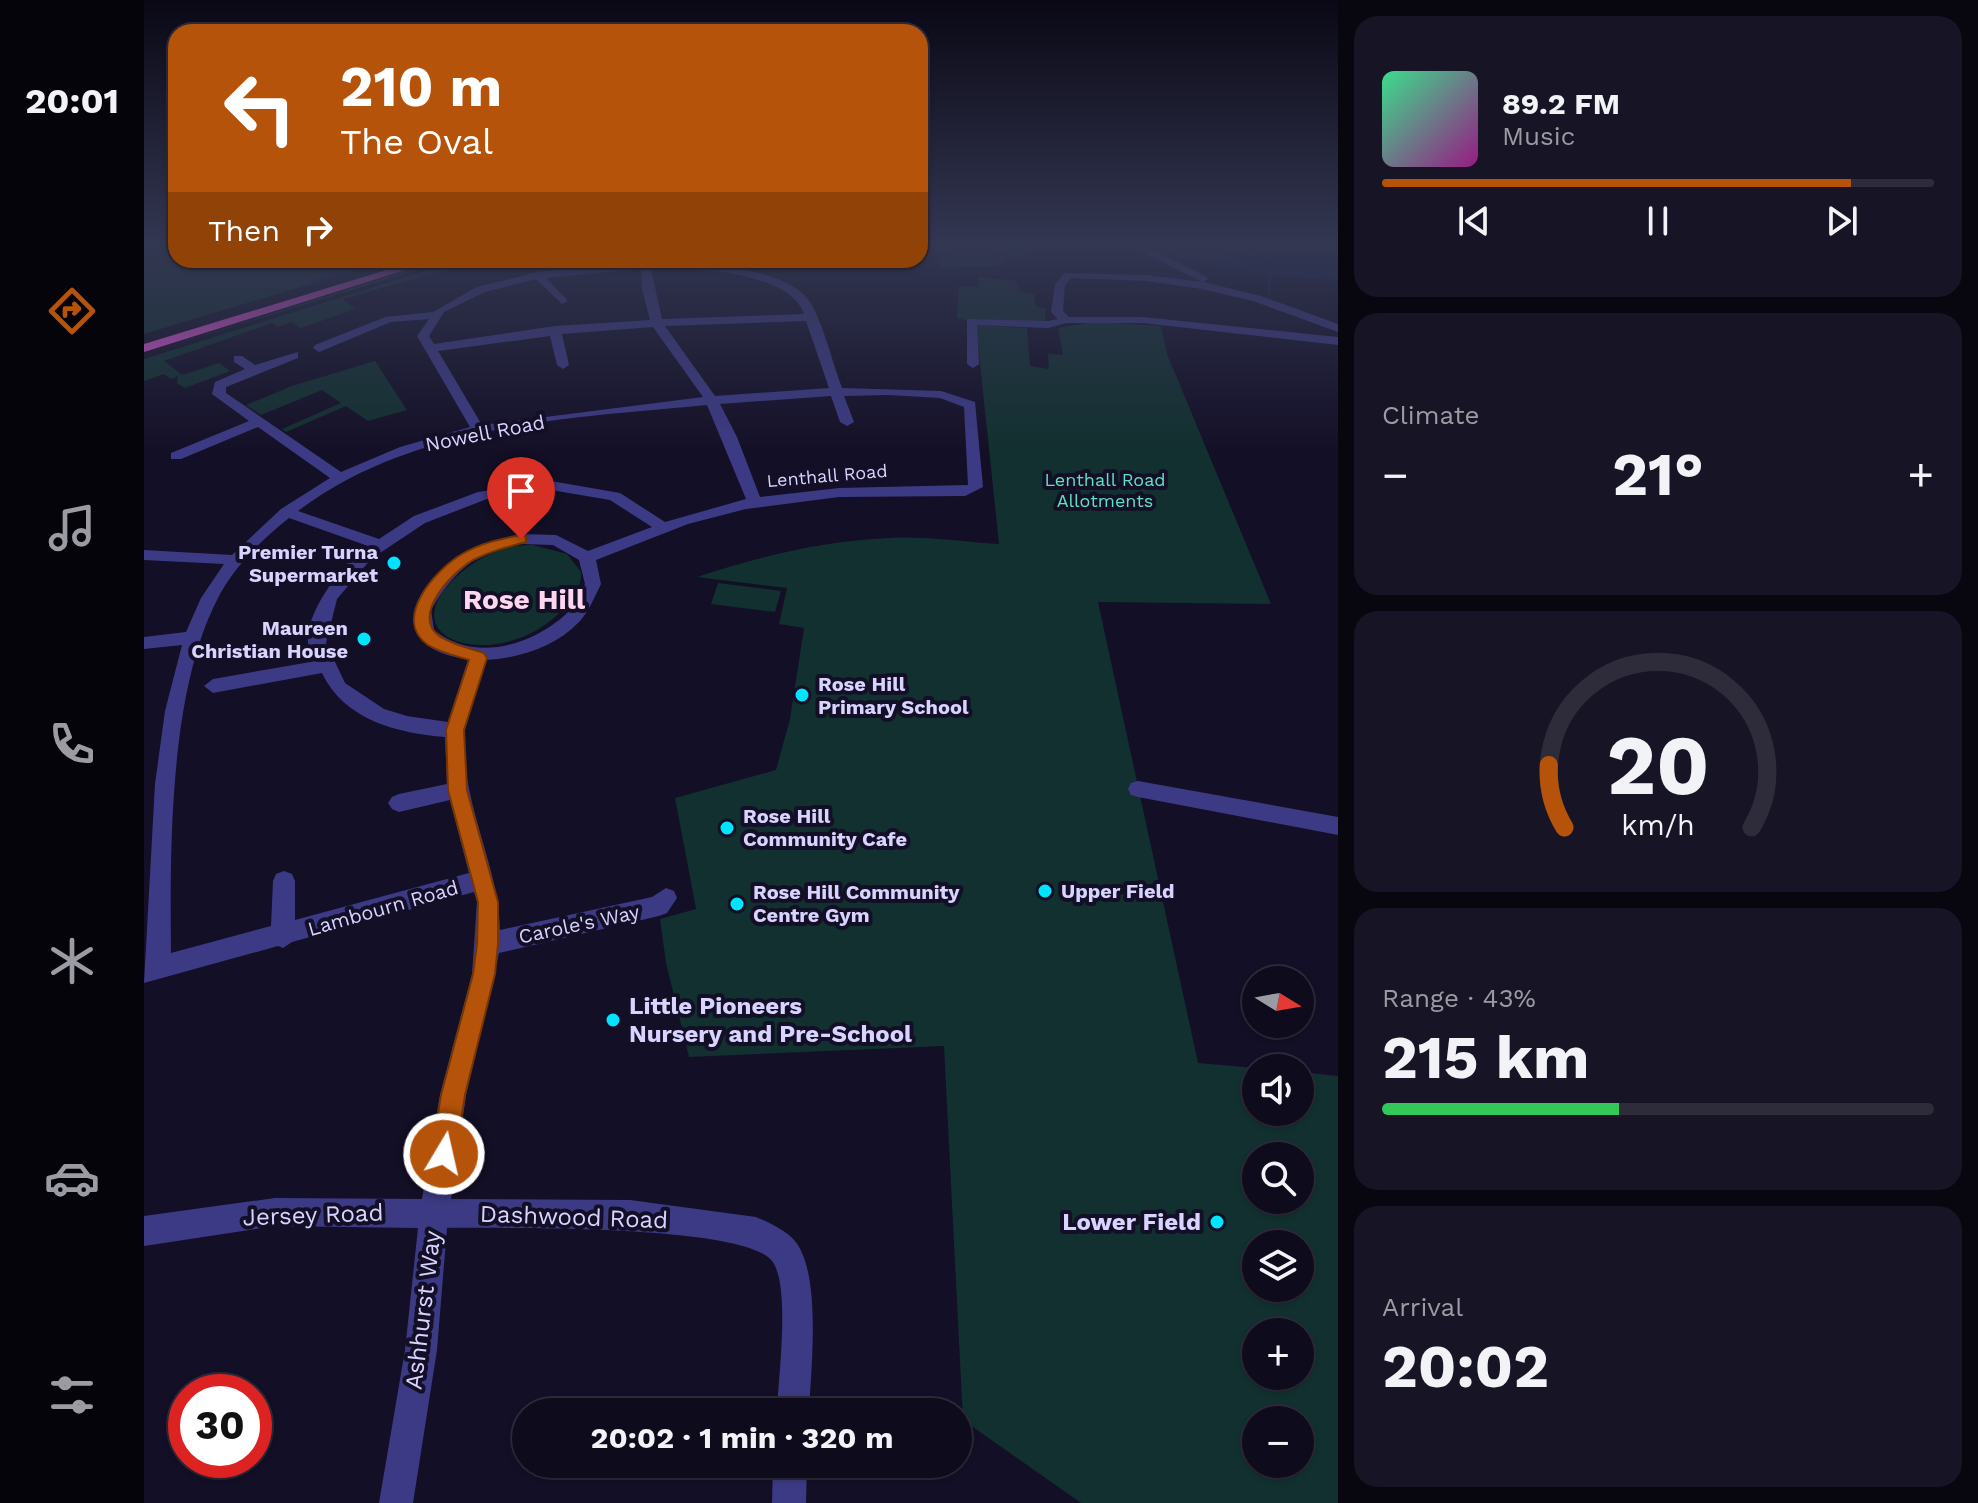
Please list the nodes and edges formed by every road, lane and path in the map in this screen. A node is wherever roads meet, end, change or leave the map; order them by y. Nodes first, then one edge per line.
1 (238, 312) edge
2 (247, 312) edge
3 (435, 312) edge
4 (652, 312) edge
5 (808, 312) edge
6 (1057, 312) edge
7 (1293, 312) edge
8 (431, 315) junction
9 (810, 317) junction
10 (1066, 320) junction
11 (654, 322) junction
12 (1338, 328) edge
13 (555, 330) junction
14 (145, 341) edge
15 (1338, 341) edge
16 (319, 348) dead end
17 (430, 348) junction
18 (294, 355) dead end
19 (238, 359) dead end
20 (973, 364) dead end
21 (563, 365) dead end
22 (254, 370) junction
23 (835, 391) junction
24 (952, 396) joint
25 (713, 402) junction
26 (258, 422) junction
27 (847, 422) dead end
28 (478, 430) junction
29 (176, 456) dead end
30 (340, 478) junction
31 (755, 502) junction
32 (286, 512) junction
33 (666, 529) junction
34 (379, 544) junction
35 (144, 555) edge
36 (587, 557) junction
37 (237, 560) junction
38 (192, 638) junction
39 (144, 643) edge
40 (478, 658) junction
41 (322, 666) junction
42 (213, 686) dead end
43 (455, 730) junction
44 (154, 779) edge
45 (1138, 789) dead end
46 (458, 790) junction
47 (399, 803) dead end
48 (1338, 826) edge
49 (484, 879) junction
50 (284, 881) dead end
51 (666, 898) dead end
52 (283, 937) junction
53 (488, 944) junction
54 (152, 970) edge
55 (434, 1213) junction
56 (144, 1231) edge
57 (794, 1398) edge
58 (790, 1478) edge
59 (396, 1503) edge
60 (789, 1503) edge

1 - 14 highway
2 - 14 highway
3 - 8 street
4 - 11 street
5 - 9 street
6 - 10 street
7 - 12 street
8 - 16 street
8 - 17 street
9 - 11 street
9 - 23 street
10 - 15 street
10 - 20 street
11 - 13 street
11 - 25 street
13 - 17 street
13 - 21 street
17 - 28 street
18 - 22 street
19 - 22 street
22 - 26 street
23 - 24 street, Nowell Road
23 - 25 street, Nowell Road
23 - 27 street
24 - 31 street, Lenthall Road
25 - 28 street, Nowell Road
25 - 31 street
26 - 29 street
26 - 30 street
28 - 30 street, Nowell Road
30 - 32 street, Nowell Road
31 - 33 street, Lenthall Road
32 - 34 street
32 - 37 street, Nowell Road
33 - 34 street
33 - 36 street, Lenthall Road
34 - 41 street
35 - 37 street
36 - 40 street
36 - 40 street
37 - 38 street, Nowell Road
38 - 39 street
38 - 44 street, Nowell Road
40 - 43 street, Ashhurst Way
41 - 42 street
41 - 43 street
43 - 46 street, Ashhurst Way
44 - 54 street, Nowell Road
45 - 48 street
46 - 47 street
46 - 49 street, Ashhurst Way
49 - 52 street, Lambourn Road
49 - 53 street, Ashhurst Way
50 - 52 street, Lambourn Road
51 - 53 street, Carole's Way
52 - 54 street, Lambourn Road
53 - 55 street, Ashhurst Way
55 - 56 street, Jersey Road
55 - 57 street, Dashwood Road
55 - 59 street, Ashhurst Way
58 - 60 street

